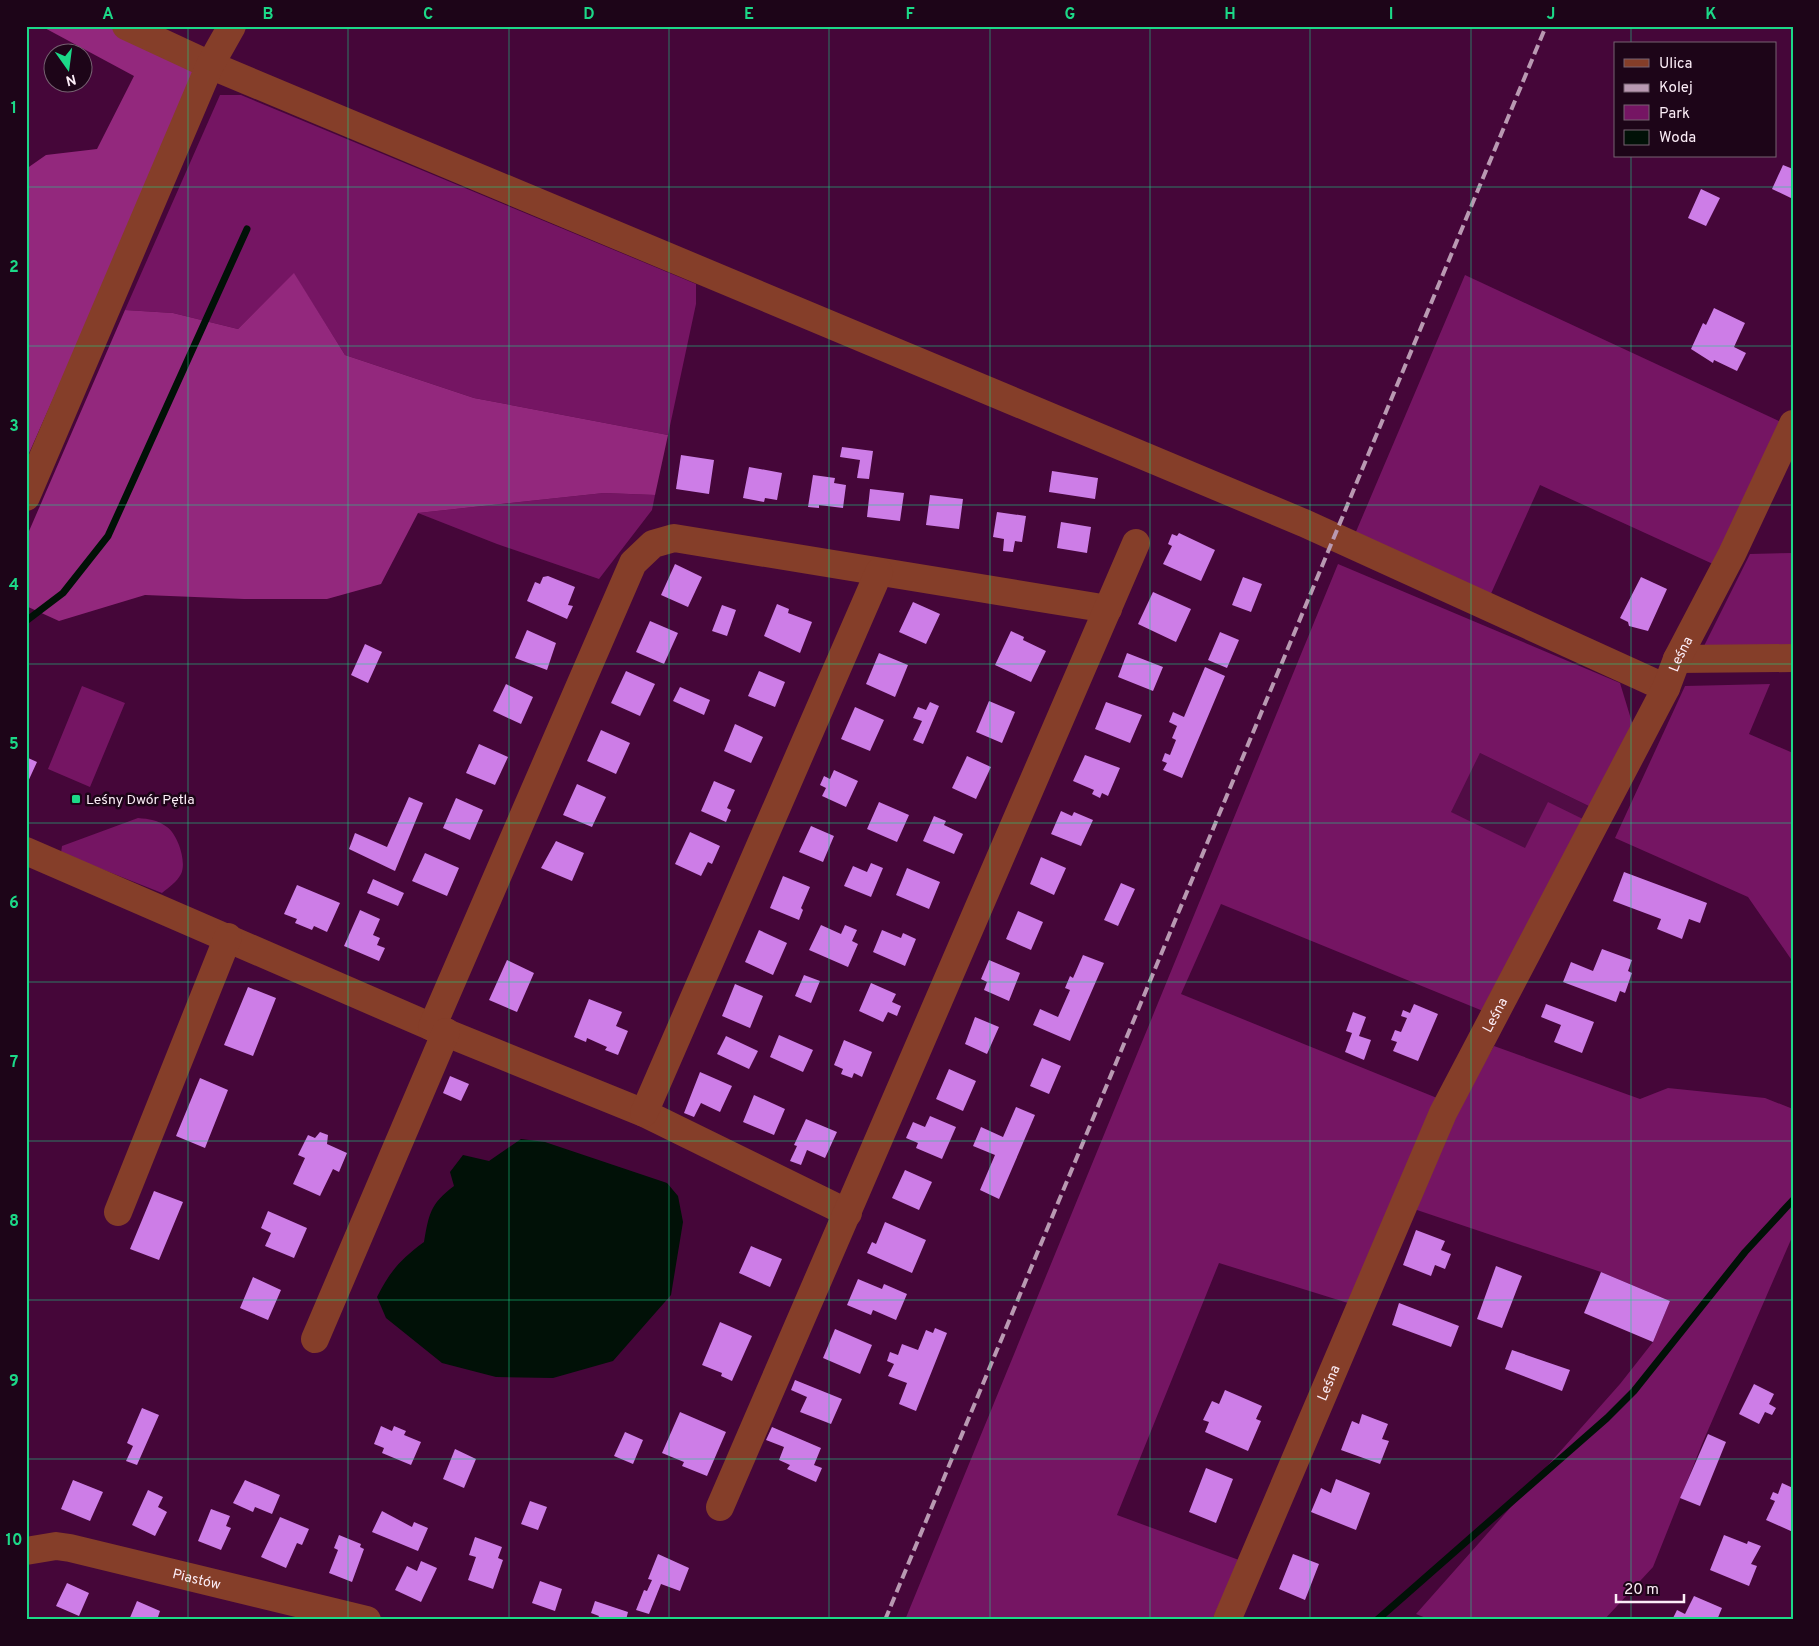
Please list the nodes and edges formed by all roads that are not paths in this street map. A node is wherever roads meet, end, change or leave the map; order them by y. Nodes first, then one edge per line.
1 (126, 26) edge
2 (232, 26) edge
3 (210, 66) junction
4 (1793, 424) edge
5 (26, 497) edge
6 (1136, 543) dead end
7 (880, 572) junction
8 (1108, 609) junction
9 (1793, 658) edge
10 (1677, 659) junction
11 (1666, 688) junction
12 (26, 852) edge
13 (228, 937) junction
14 (439, 1030) junction
15 (644, 1113) junction
16 (118, 1212) dead end
17 (848, 1213) junction
18 (316, 1339) dead end
19 (720, 1507) dead end
20 (26, 1551) edge
21 (367, 1620) edge
22 (1227, 1620) edge

1 - 3 street
2 - 3 street
3 - 5 street
3 - 11 street
4 - 10 street, Leśna
6 - 8 street
7 - 8 street
7 - 14 street
7 - 15 street
8 - 17 street
9 - 10 street
10 - 11 street, Leśna
11 - 22 street, Leśna
12 - 13 street
13 - 14 street
13 - 16 street
14 - 15 street
14 - 18 street
15 - 17 street
17 - 19 street
20 - 21 street, Piastów

